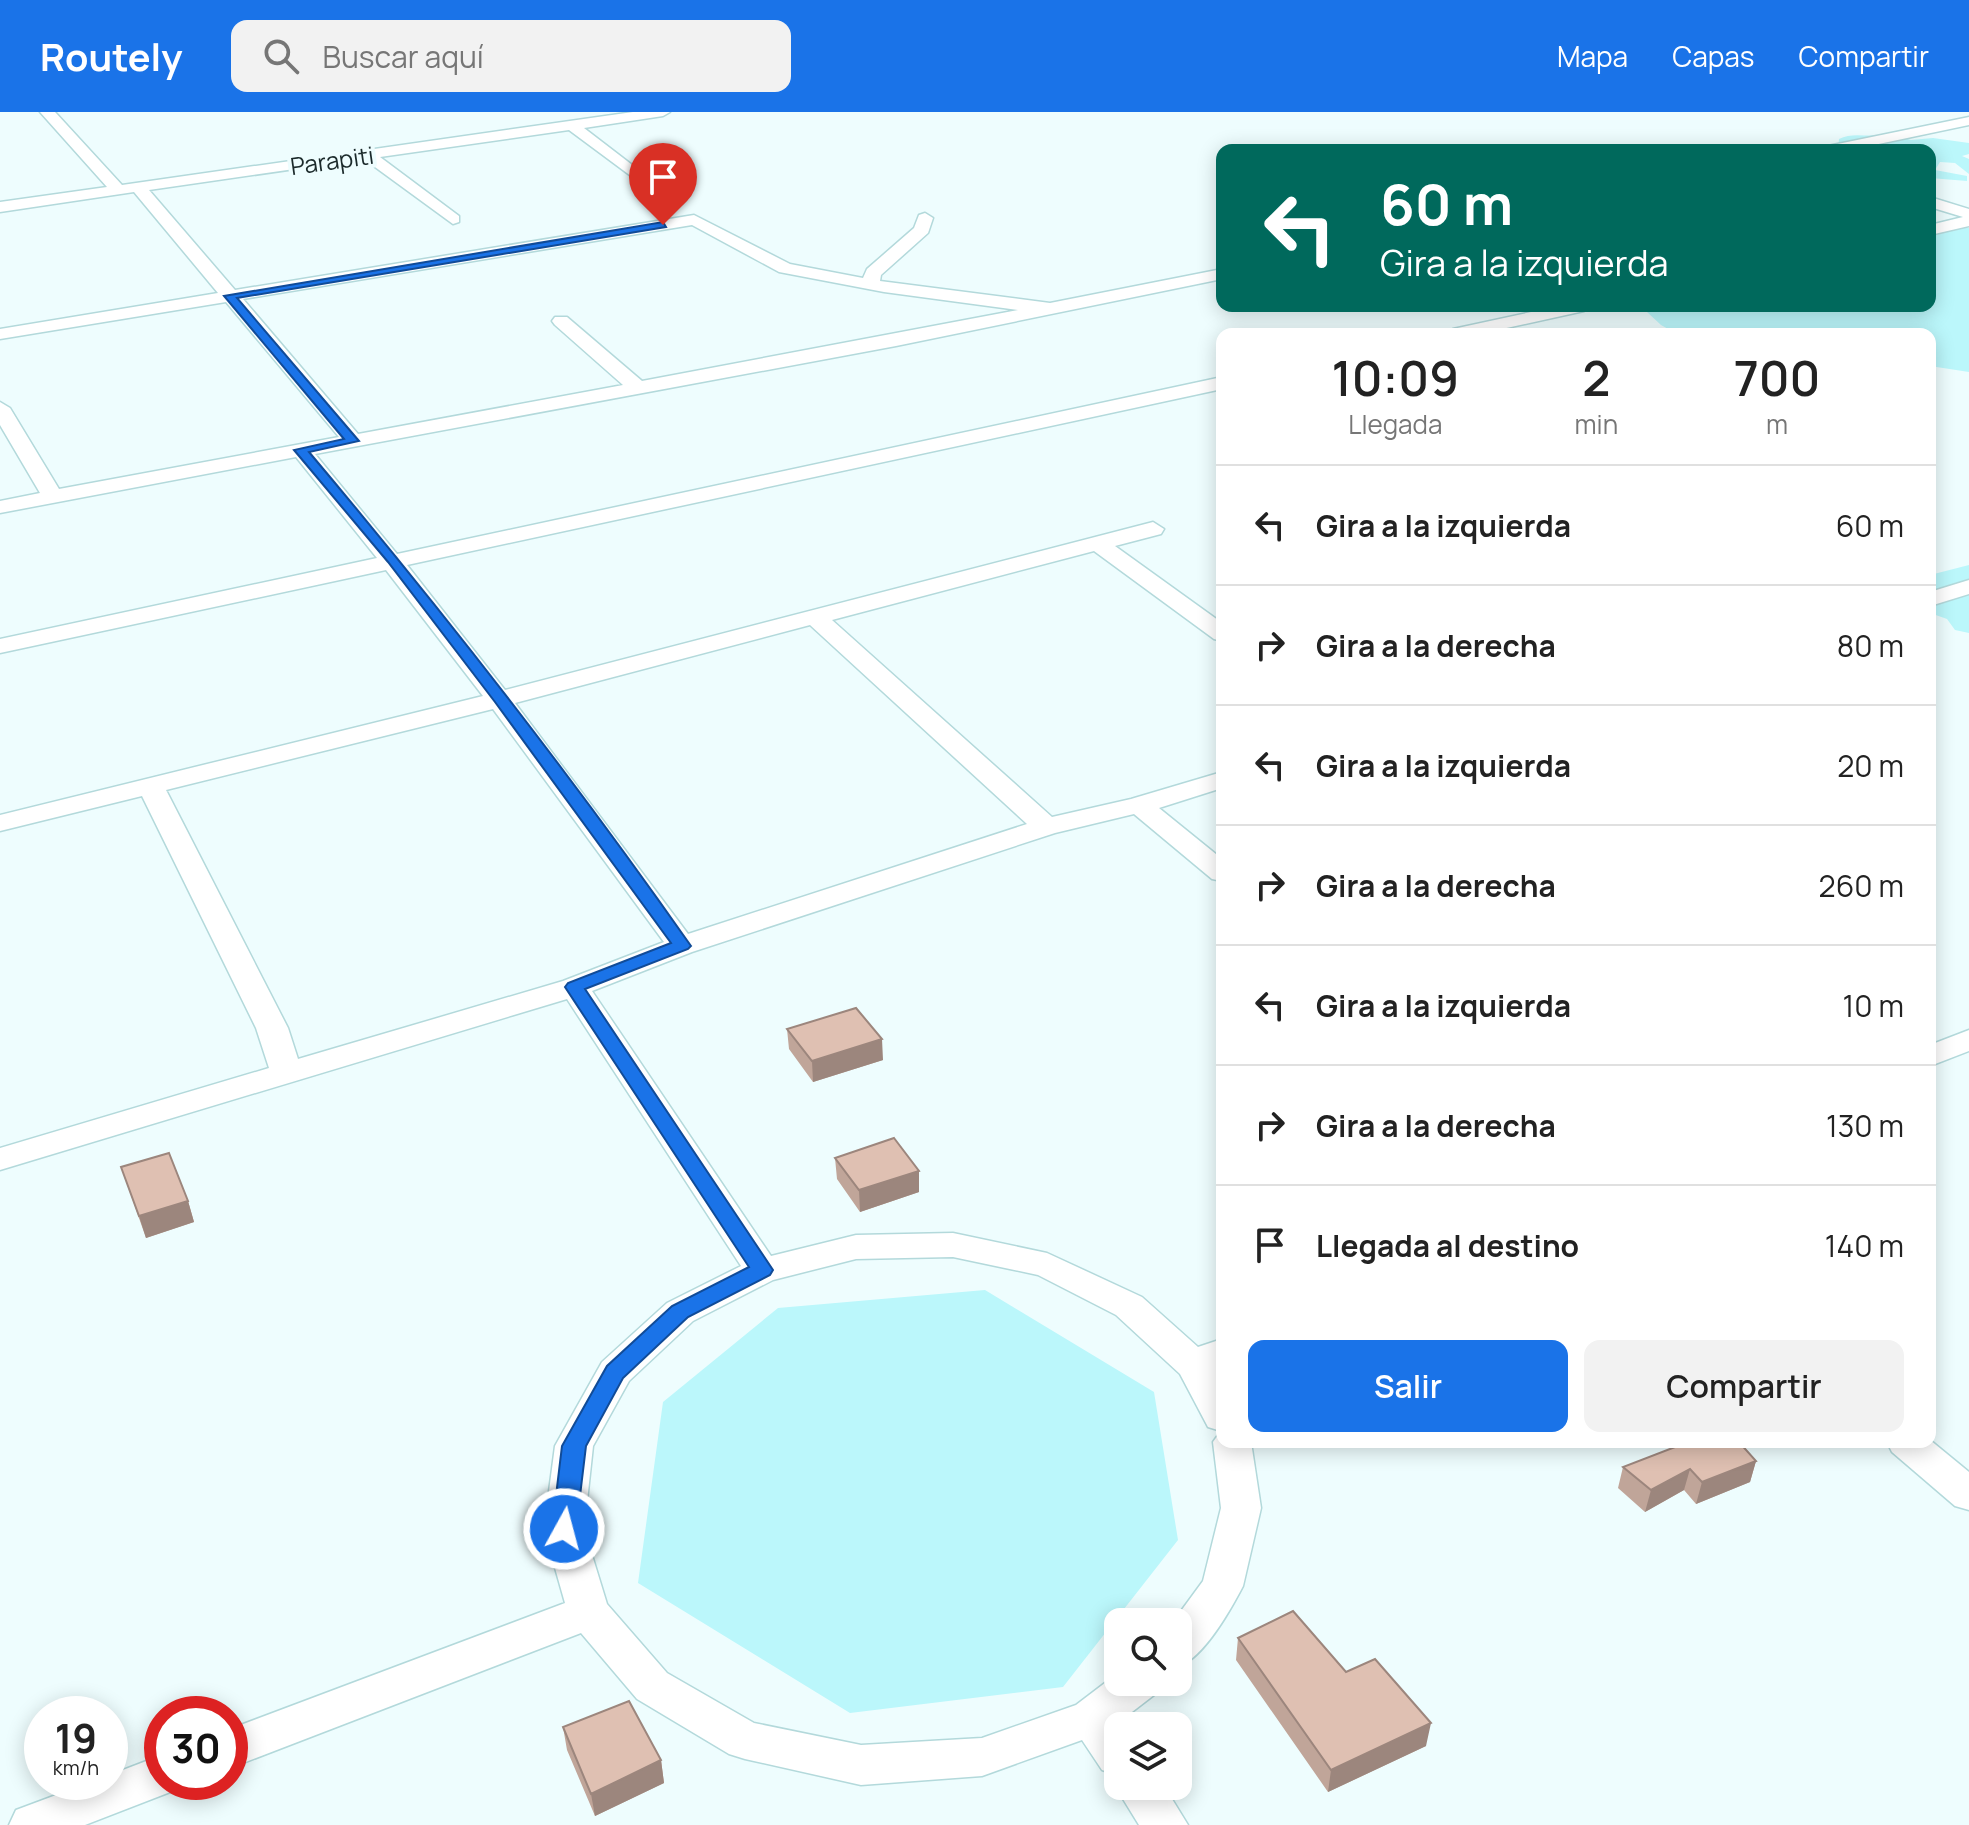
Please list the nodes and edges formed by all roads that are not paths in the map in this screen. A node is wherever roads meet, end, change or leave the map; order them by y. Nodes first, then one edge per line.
1 (67, 112) edge
2 (663, 112) edge
3 (48, 113) edge
4 (1969, 121) edge
5 (572, 125) junction
6 (1857, 144) edge
7 (368, 155) junction
8 (635, 174) dead end
9 (128, 188) junction
10 (1936, 204) edge
11 (0, 207) edge
12 (1969, 214) edge
13 (925, 218) dead end
14 (453, 219) dead end
15 (1969, 221) edge
16 (1936, 229) edge
17 (1216, 275) edge
18 (871, 284) junction
19 (229, 296) junction
20 (1051, 309) junction
21 (1556, 312) edge
22 (561, 321) dead end
23 (1481, 328) edge
24 (0, 334) edge
25 (1216, 384) edge
26 (638, 388) junction
27 (0, 408) edge
28 (353, 441) junction
29 (301, 450) junction
30 (53, 497) junction
31 (0, 507) edge
32 (1153, 529) dead end
33 (1097, 543) junction
34 (393, 560) junction
35 (1969, 587) edge
36 (1936, 597) edge
37 (815, 617) junction
38 (1216, 630) edge
39 (0, 646) edge
40 (501, 699) junction
41 (1216, 782) edge
42 (151, 786) junction
43 (1139, 805) junction
44 (0, 823) edge
45 (1046, 827) junction
46 (1216, 868) edge
47 (682, 946) junction
48 (574, 987) junction
49 (1969, 1040) edge
50 (1936, 1054) edge
51 (287, 1073) junction
52 (0, 1159) edge
53 (762, 1270) junction
54 (1208, 1358) edge
55 (1216, 1392) edge
56 (1233, 1448) edge
57 (1913, 1448) edge
58 (1969, 1495) edge
59 (589, 1612) junction
60 (1192, 1629) edge
61 (1120, 1696) edge
62 (1091, 1718) junction
63 (1104, 1736) edge
64 (248, 1742) edge
65 (144, 1782) edge
66 (1148, 1800) edge
67 (32, 1825) edge
68 (1165, 1825) edge

1 - 3 street
2 - 5 street, Parapiti
3 - 9 street
4 - 6 street
5 - 7 street, Parapiti
5 - 8 street
7 - 9 street, Parapiti
7 - 14 street
9 - 11 street, Parapiti
9 - 19 street
10 - 12 street
13 - 18 street
15 - 16 street
17 - 20 street
18 - 19 street
18 - 20 street
19 - 24 street
19 - 28 street
20 - 26 street
21 - 23 street
22 - 26 street
25 - 34 street
26 - 28 street
27 - 30 street
28 - 29 street
29 - 30 street
29 - 34 street
30 - 31 street
32 - 33 street
33 - 37 street
33 - 38 street
34 - 39 street
34 - 40 street
35 - 36 street
37 - 40 street
37 - 45 street
40 - 42 street
40 - 47 street
41 - 43 street
42 - 44 street
42 - 51 street
43 - 45 street
43 - 46 street
45 - 47 street
47 - 48 street
48 - 51 street
48 - 53 street
49 - 50 street
51 - 52 street
53 - 54 street
53 - 59 street
54 - 55 street
56 - 60 street
57 - 58 street
59 - 62 street
59 - 64 street
61 - 62 street
62 - 63 street
65 - 67 street
66 - 68 street

